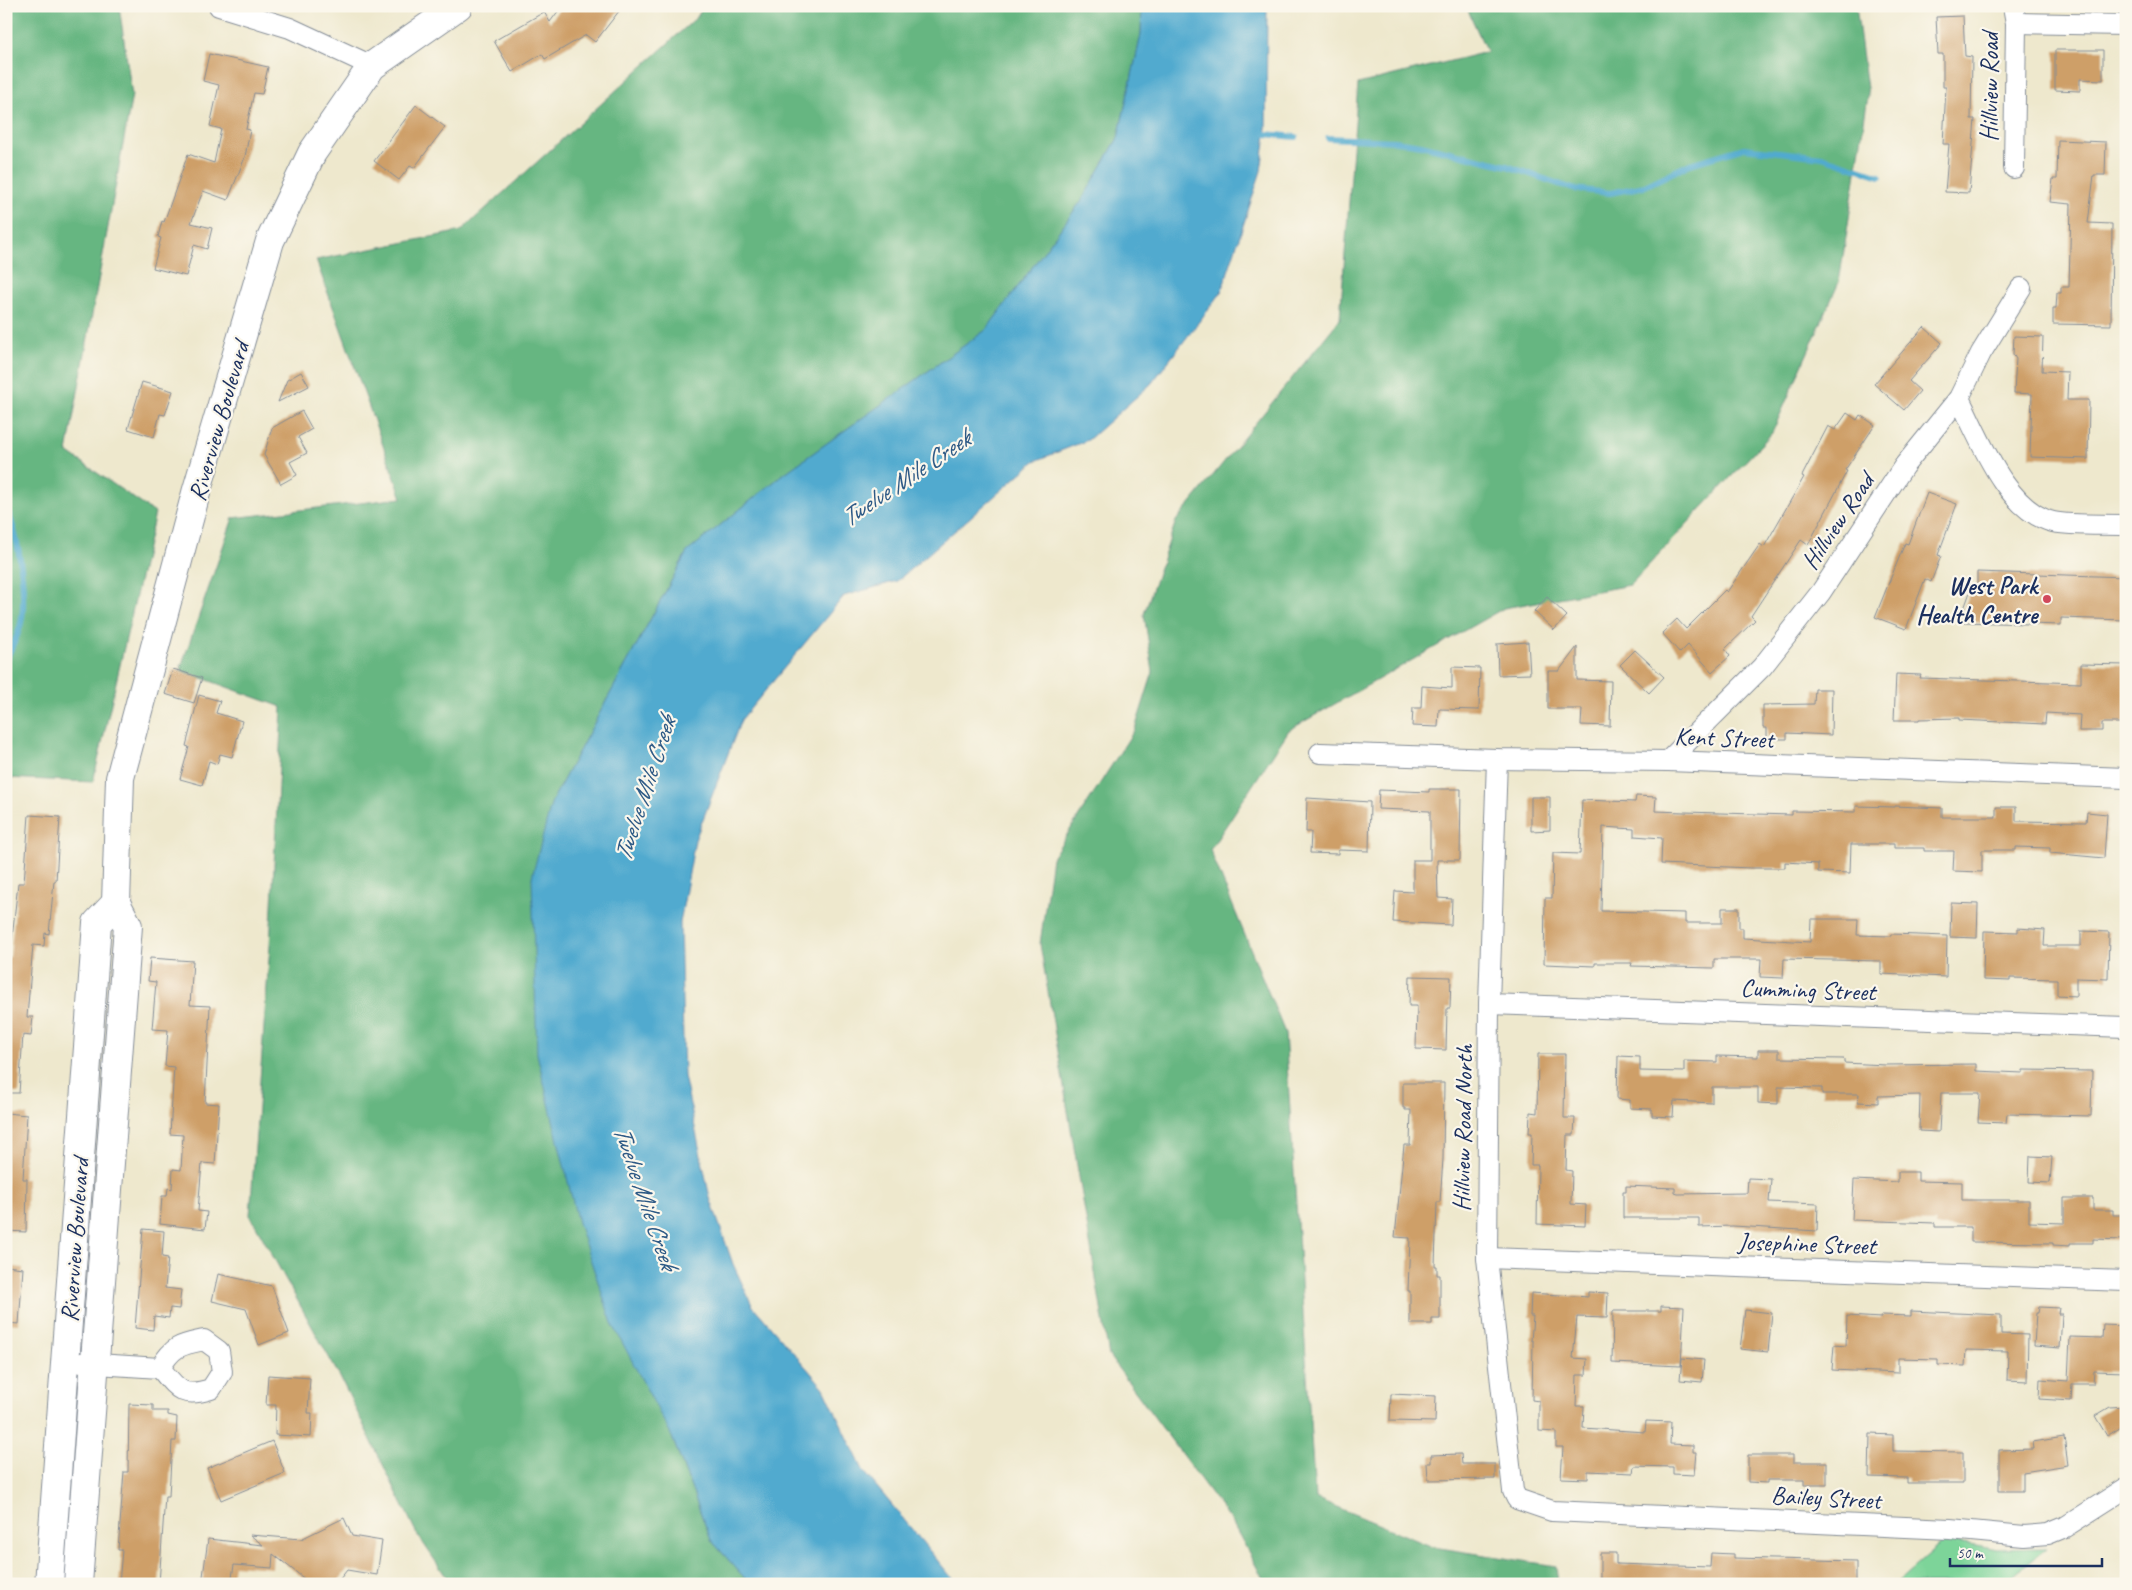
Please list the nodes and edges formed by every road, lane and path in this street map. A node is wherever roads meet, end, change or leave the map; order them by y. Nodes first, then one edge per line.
1 (220, 6) edge
2 (458, 6) edge
3 (2014, 15) edge
4 (2126, 25) edge
5 (372, 66) junction
6 (2014, 168) dead end
7 (2022, 288) dead end
8 (1959, 398) junction
9 (2126, 525) edge
10 (1320, 753) dead end
11 (1497, 760) junction
12 (1668, 761) junction
13 (2126, 778) edge
14 (116, 903) junction
15 (1489, 1004) junction
16 (2126, 1027) edge
17 (85, 1085) junction
18 (116, 1087) junction
19 (1486, 1258) junction
20 (2126, 1281) edge
21 (66, 1361) junction
22 (94, 1364) junction
23 (160, 1368) dead end
24 (2126, 1488) edge
25 (1516, 1496) joint
26 (49, 1584) edge
27 (78, 1584) edge

1 - 5 street
2 - 5 street, Riverview Boulevard
3 - 4 street
3 - 6 street, Hillview Road
5 - 14 street, Riverview Boulevard
7 - 8 street, Hillview Road
8 - 9 street
8 - 12 street, Hillview Road
10 - 11 street, Kent Street
11 - 12 street, Kent Street
11 - 15 street, Hillview Road North
12 - 13 street, Kent Street
14 - 17 street, Riverview Boulevard
14 - 18 street, Riverview Boulevard
15 - 16 street, Cumming Street
15 - 19 street, Hillview Road North
17 - 18 street
17 - 21 street, Riverview Boulevard
18 - 22 street, Riverview Boulevard
19 - 20 street, Josephine Street
19 - 25 street, Hillview Road North
21 - 22 street
21 - 26 street, Riverview Boulevard
22 - 23 street
22 - 27 street, Riverview Boulevard
24 - 25 street, Bailey Street

